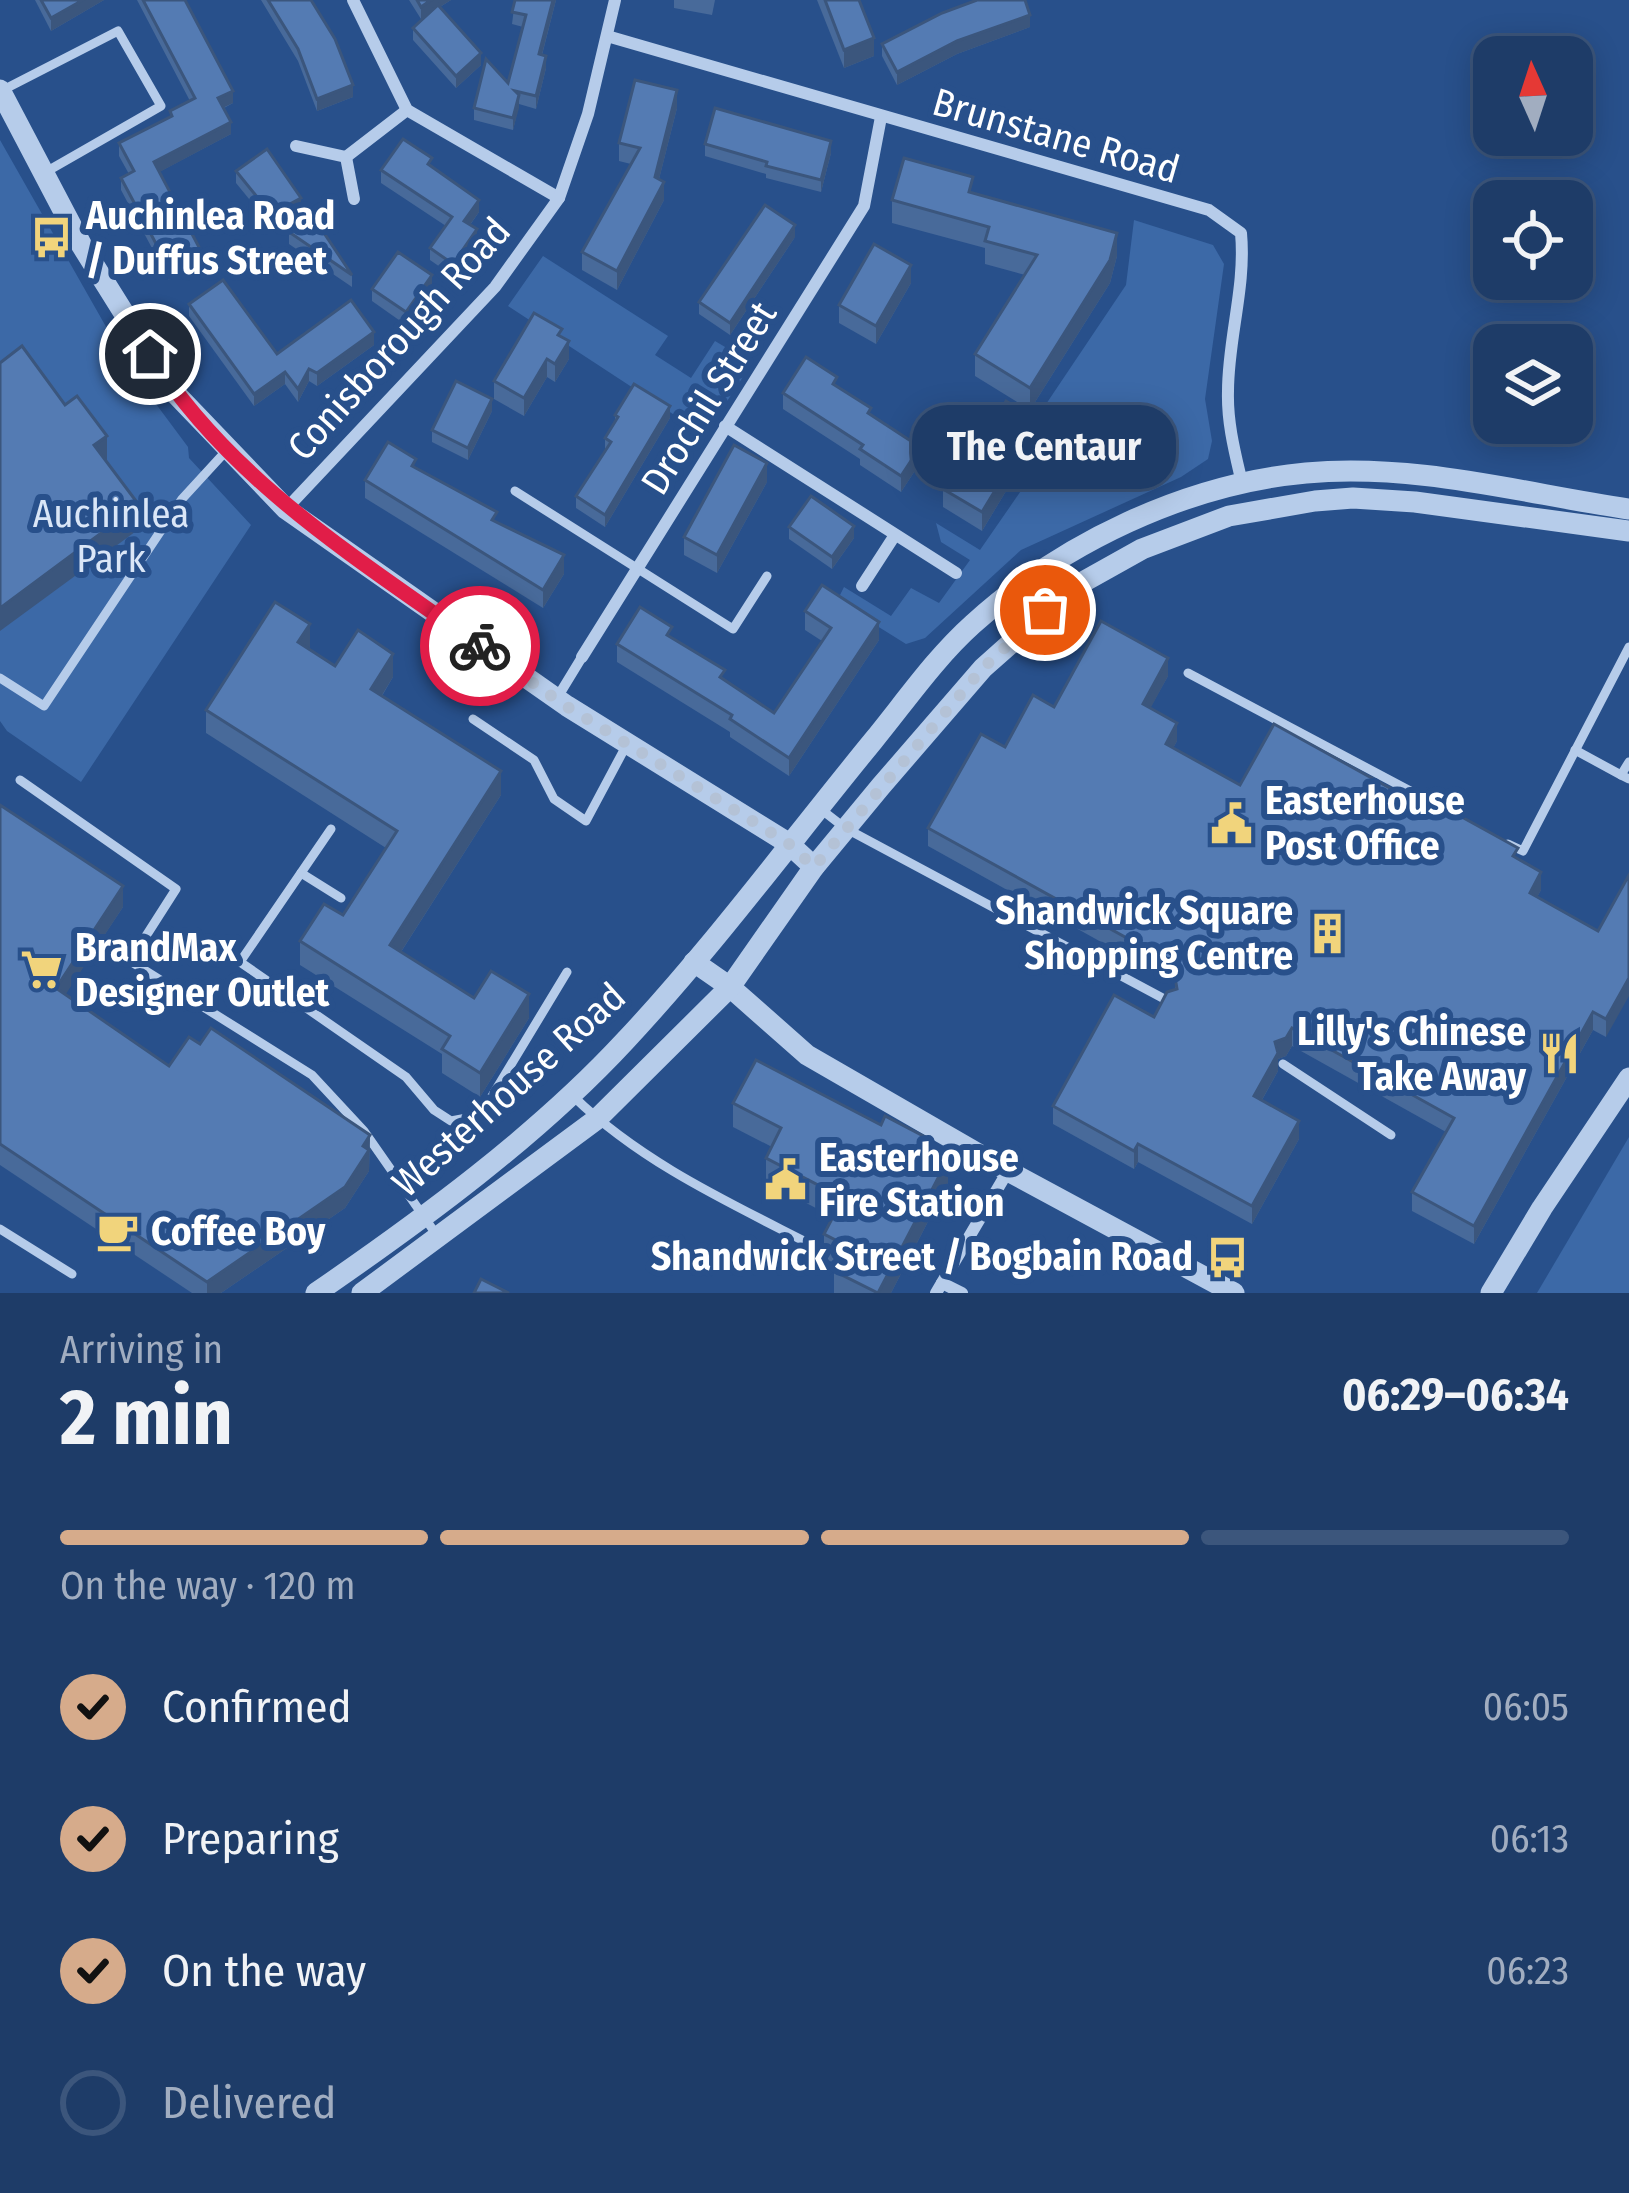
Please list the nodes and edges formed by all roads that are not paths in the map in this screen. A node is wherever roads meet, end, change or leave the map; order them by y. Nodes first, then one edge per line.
1 (353, 0) edge
2 (615, 0) edge
3 (607, 36) junction
4 (0, 90) edge
5 (407, 110) junction
6 (881, 117) junction
7 (296, 146) dead end
8 (346, 157) junction
9 (44, 173) junction
10 (559, 198) junction
11 (354, 199) dead end
12 (724, 426) junction
13 (226, 450) junction
14 (1242, 484) junction
15 (515, 491) dead end
16 (286, 509) junction
17 (1629, 509) edge
18 (1629, 531) edge
19 (895, 535) junction
20 (639, 567) junction
21 (956, 574) dead end
22 (767, 576) dead end
23 (862, 586) dead end
24 (1629, 647) edge
25 (582, 657) joint
26 (1188, 673) dead end
27 (0, 678) edge
28 (557, 698) junction
29 (473, 719) dead end
30 (627, 743) junction
31 (1575, 751) junction
32 (1629, 762) edge
33 (1625, 777) edge
34 (20, 780) dead end
35 (818, 807) junction
36 (1466, 821) edge
37 (845, 828) junction
38 (331, 829) dead end
39 (1504, 841) edge
40 (788, 843) junction
41 (814, 867) junction
42 (301, 872) junction
43 (340, 898) dead end
44 (694, 962) junction
45 (567, 972) dead end
46 (730, 988) junction
47 (1170, 1002) edge
48 (1283, 1064) edge
49 (1629, 1078) edge
50 (570, 1094) junction
51 (597, 1119) junction
52 (1391, 1135) dead end
53 (1008, 1171) junction
54 (424, 1218) junction
55 (0, 1229) edge
56 (439, 1239) junction
57 (810, 1244) dead end
58 (72, 1274) dead end
59 (939, 1288) edge
60 (316, 1293) edge
61 (362, 1293) edge
62 (962, 1293) edge
63 (1234, 1293) edge
64 (1492, 1293) edge

1 - 5 street
2 - 3 street, Conisborough Road
3 - 6 street, Brunstane Road
3 - 10 street, Conisborough Road
4 - 9 street
4 - 9 lane
5 - 8 street
5 - 10 street
6 - 12 street, Drochil Street
6 - 14 street, Brunstane Road
7 - 8 street
8 - 11 street
9 - 13 street
10 - 16 street, Conisborough Road
12 - 19 street
12 - 20 street, Drochil Street
13 - 16 street
13 - 27 lane
14 - 17 street, Westerhouse Road
14 - 35 street, Westerhouse Road
15 - 20 lane
16 - 28 street
18 - 37 street, Westerhouse Road
19 - 21 street
19 - 23 street
20 - 22 lane
20 - 25 street, Drochil Street
24 - 31 lane
25 - 28 street, Drochil Street
26 - 36 lane
28 - 30 street
29 - 30 lane
30 - 40 street
31 - 33 lane
31 - 39 lane
32 - 33 lane
34 - 54 lane
35 - 37 lane
35 - 40 street, Westerhouse Road
37 - 41 street, Westerhouse Road
37 - 47 lane
38 - 42 lane
40 - 41 street
40 - 44 street, Westerhouse Road
41 - 46 street, Westerhouse Road
42 - 43 lane
42 - 45 lane
44 - 46 street
44 - 50 street, Westerhouse Road
46 - 51 street, Westerhouse Road
46 - 53 street
48 - 52 lane
49 - 64 street
50 - 51 lane
50 - 54 street, Westerhouse Road
51 - 56 street, Westerhouse Road
51 - 57 lane
53 - 59 street
53 - 63 street
54 - 56 lane
54 - 60 street, Westerhouse Road
55 - 58 lane
56 - 61 street, Westerhouse Road
59 - 62 street

